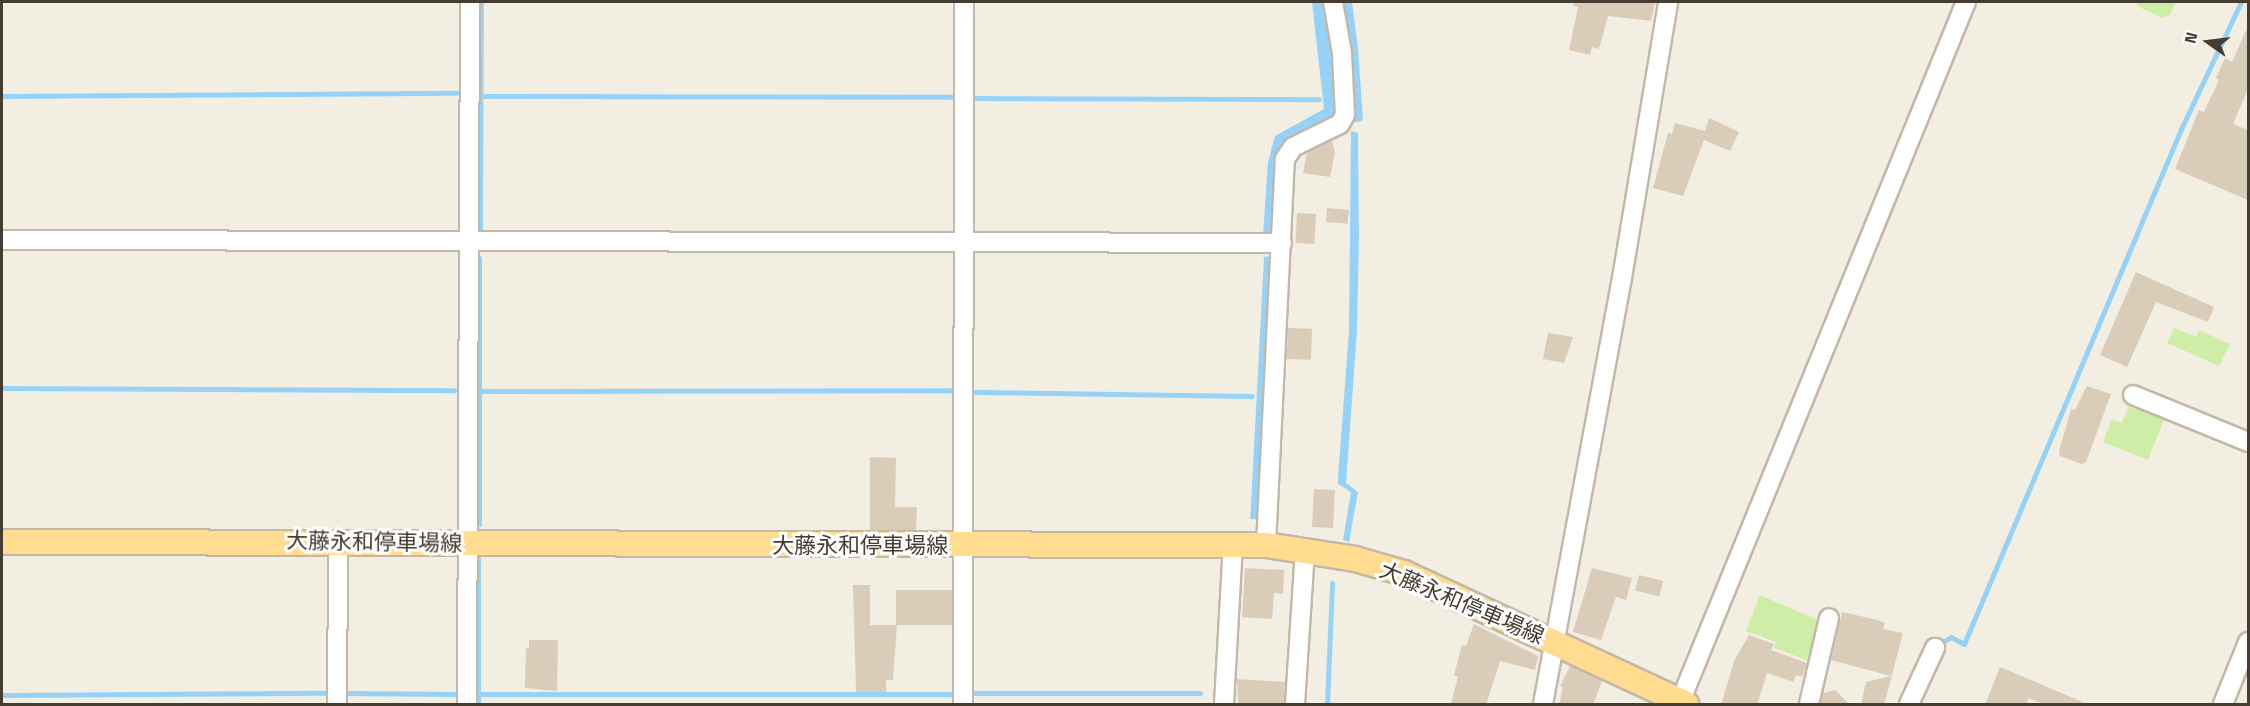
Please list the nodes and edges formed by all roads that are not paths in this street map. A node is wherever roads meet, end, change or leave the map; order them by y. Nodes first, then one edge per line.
1 (470, 2) edge
2 (964, 2) edge
3 (1333, 2) edge
4 (1668, 2) edge
5 (1966, 2) edge
6 (2, 240) edge
7 (470, 243) junction
8 (1282, 243) junction
9 (965, 244) junction
10 (2133, 395) dead end
11 (2248, 442) edge
12 (338, 541) junction
13 (2, 542) edge
14 (1233, 543) junction
15 (469, 544) junction
16 (1266, 545) junction
17 (963, 546) junction
18 (1305, 550) junction
19 (1829, 618) dead end
20 (1554, 642) junction
21 (2248, 642) edge
22 (1935, 648) dead end
23 (1648, 696) edge
24 (1683, 703) edge
25 (337, 705) edge
26 (467, 705) edge
27 (963, 705) edge
28 (1224, 705) edge
29 (1295, 705) edge
30 (1544, 705) edge
31 (1809, 705) edge
32 (1909, 705) edge
33 (2223, 705) edge

1 - 7 street
2 - 9 street
3 - 8 street
4 - 20 street
5 - 24 street
6 - 7 street
7 - 9 street
7 - 15 street
8 - 9 street
8 - 16 street
9 - 17 street
10 - 11 street
12 - 13 main road, 大藤永和停車場線
12 - 15 main road, 大藤永和停車場線
12 - 25 street
14 - 16 main road, 大藤永和停車場線
14 - 17 main road, 大藤永和停車場線
14 - 28 street
15 - 17 main road, 大藤永和停車場線
15 - 26 street
16 - 18 main road, 大藤永和停車場線
17 - 27 street
18 - 20 main road, 大藤永和停車場線
18 - 29 street
19 - 31 street
20 - 23 main road, 大藤永和停車場線
20 - 30 street
21 - 33 street
22 - 32 street
23 - 24 main road, 大藤永和停車場線

